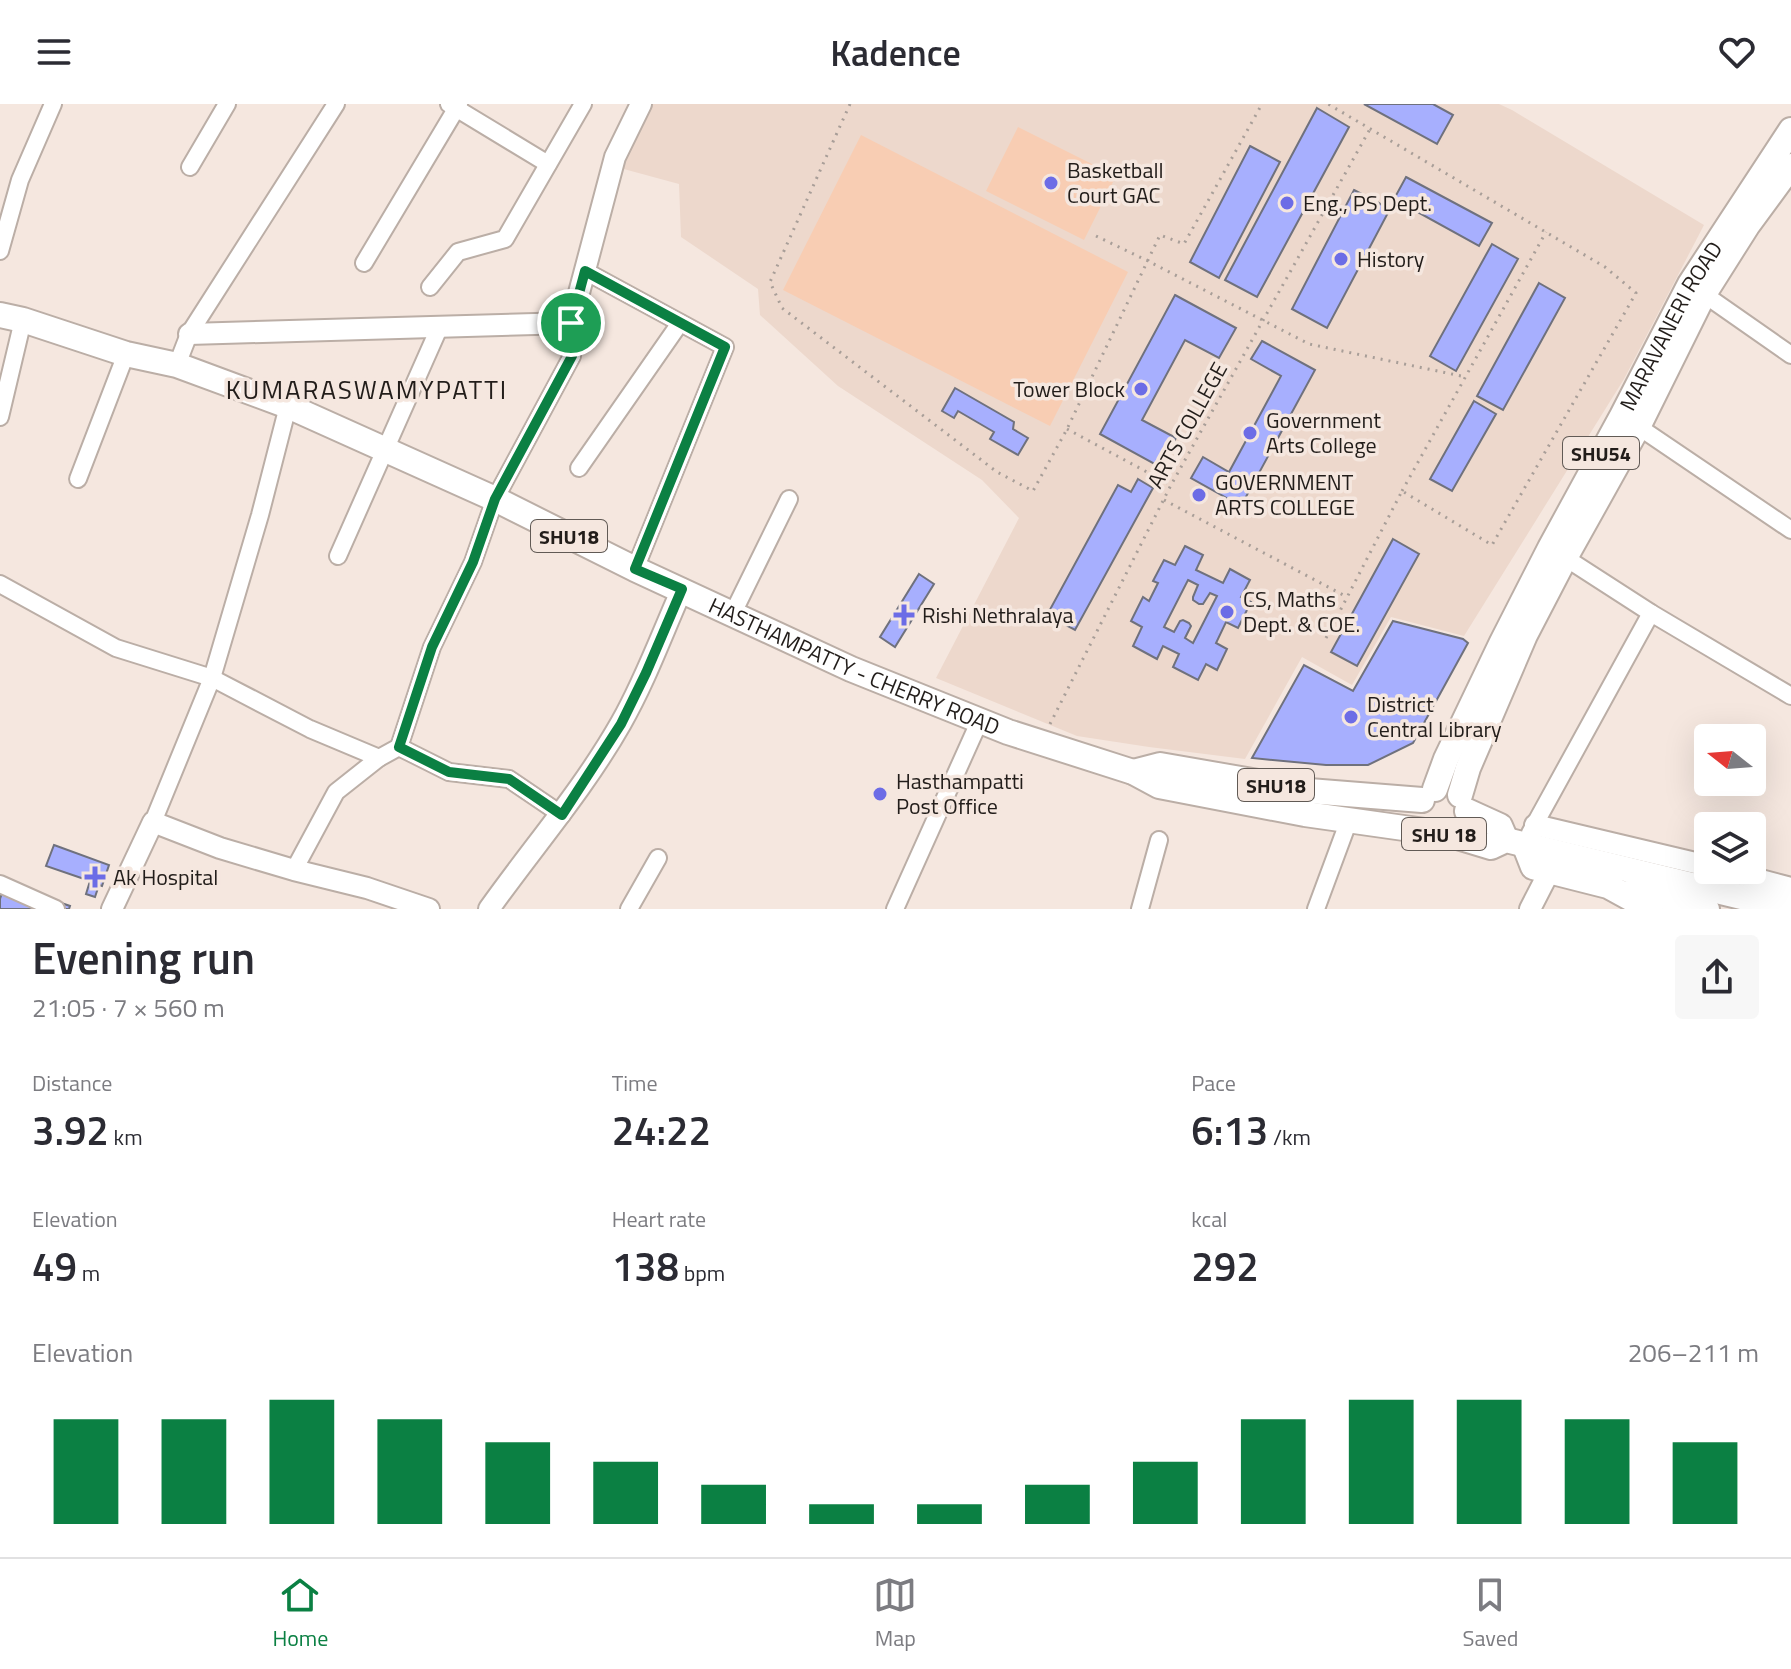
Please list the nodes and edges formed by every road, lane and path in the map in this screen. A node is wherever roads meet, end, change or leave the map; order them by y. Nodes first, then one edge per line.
1 (53, 104) edge
2 (227, 104) edge
3 (336, 104) edge
4 (583, 104) edge
5 (641, 104) edge
6 (850, 104) edge
7 (1262, 104) edge
8 (1328, 104) edge
9 (455, 105) edge
10 (1370, 129) junction
11 (1791, 130) edge
12 (1786, 159) edge
13 (548, 164) junction
14 (190, 167) dead end
15 (1546, 232) junction
16 (1096, 236) dead end
17 (0, 251) edge
18 (1148, 261) junction
19 (364, 263) dead end
20 (585, 271) junction
21 (430, 287) dead end
22 (1697, 289) junction
23 (11, 318) edge
24 (1263, 320) junction
25 (571, 323) junction
26 (680, 323) junction
27 (440, 326) junction
28 (189, 334) junction
29 (126, 354) junction
30 (1791, 355) edge
31 (177, 365) junction
32 (1466, 377) junction
33 (288, 406) junction
34 (0, 417) edge
35 (1630, 422) junction
36 (1067, 429) junction
37 (384, 450) junction
38 (579, 468) dead end
39 (78, 479) dead end
40 (1171, 485) junction
41 (1402, 491) junction
42 (495, 499) junction
43 (789, 499) dead end
44 (1164, 500) junction
45 (1791, 530) edge
46 (1557, 553) junction
47 (338, 556) dead end
48 (635, 569) junction
49 (0, 584) edge
50 (682, 589) junction
51 (1347, 597) junction
52 (733, 613) junction
53 (1651, 613) junction
54 (1326, 638) dead end
55 (212, 678) junction
56 (1791, 696) edge
57 (980, 720) junction
58 (1041, 742) junction
59 (399, 747) junction
60 (379, 758) junction
61 (1133, 772) junction
62 (1428, 794) junction
63 (1464, 803) junction
64 (562, 815) junction
65 (1349, 820) junction
66 (153, 822) junction
67 (1440, 833) junction
68 (1526, 839) junction
69 (1159, 840) dead end
70 (658, 858) dead end
71 (1694, 864) edge
72 (294, 870) junction
73 (1549, 872) junction
74 (1766, 881) edge
75 (0, 884) edge
76 (1608, 886) junction
77 (1791, 888) edge
78 (56, 909) edge
79 (112, 909) edge
80 (429, 909) edge
81 (489, 909) edge
82 (629, 909) edge
83 (895, 909) edge
84 (1140, 909) edge
85 (1316, 909) edge
86 (1530, 909) edge
87 (1650, 909) edge
88 (1709, 909) edge
89 (1791, 909) edge

1 - 17 street
2 - 14 street
3 - 28 street
4 - 13 street
5 - 20 street
6 - 36 path
7 - 18 path
8 - 10 path
9 - 13 street
9 - 19 street
10 - 15 path
10 - 24 path, ARTS COLLEGE
11 - 12 main road, MARAVANERI ROAD / SHU54
12 - 22 main road, MARAVANERI ROAD / SHU54
13 - 21 street
15 - 32 path
15 - 41 path
16 - 18 path
18 - 24 path
18 - 36 path
20 - 25 street
20 - 26 street
22 - 30 street
22 - 35 main road, MARAVANERI ROAD / SHU54
23 - 29 main road, HASTHAMPATTY - CHERRY ROAD / SHU18
23 - 34 street
24 - 32 path
24 - 40 path, ARTS COLLEGE
25 - 27 street
25 - 42 street
26 - 38 street
26 - 48 street
27 - 28 street
27 - 37 street
28 - 31 street
29 - 31 main road, HASTHAMPATTY - CHERRY ROAD / SHU18
29 - 39 street
31 - 33 main road, HASTHAMPATTY - CHERRY ROAD / SHU18
32 - 41 path
33 - 37 main road, HASTHAMPATTY - CHERRY ROAD / SHU18
33 - 55 street
35 - 45 street
35 - 46 main road, MARAVANERI ROAD / SHU54
36 - 40 path
37 - 42 main road, HASTHAMPATTY - CHERRY ROAD / SHU18
37 - 47 street
40 - 44 path, ARTS COLLEGE
41 - 51 path
42 - 48 main road, HASTHAMPATTY - CHERRY ROAD / SHU18
42 - 59 street
43 - 52 street
44 - 51 path
44 - 58 path, ARTS COLLEGE
46 - 53 street
46 - 62 main road, MARAVANERI ROAD / SHU54
46 - 63 main road, MARAVANERI ROAD / SHU54
48 - 50 main road, HASTHAMPATTY - CHERRY ROAD / SHU18
49 - 55 street
50 - 52 main road, HASTHAMPATTY - CHERRY ROAD / SHU18
50 - 64 street
51 - 54 path
52 - 57 main road, HASTHAMPATTY - CHERRY ROAD / SHU18
53 - 56 street
53 - 68 street
55 - 60 street
55 - 66 street
57 - 58 main road, HASTHAMPATTY - CHERRY ROAD / SHU18
57 - 83 street
58 - 61 main road, HASTHAMPATTY - CHERRY ROAD / SHU18
59 - 60 street
59 - 64 street
60 - 72 street
61 - 62 main road, HASTHAMPATTY - CHERRY ROAD / SHU18
61 - 65 main road
62 - 63 main road, SHU 18
62 - 67 main road, SHU 18
63 - 67 main road, SHU 18
63 - 68 main road
64 - 81 street
65 - 67 main road
65 - 85 street
66 - 72 street
66 - 79 street
67 - 68 main road
68 - 71 street
68 - 73 main road
68 - 89 main road
69 - 84 street
70 - 82 street
72 - 80 street
73 - 76 main road
73 - 86 street
74 - 77 street
75 - 78 street
76 - 87 main road
76 - 88 street

